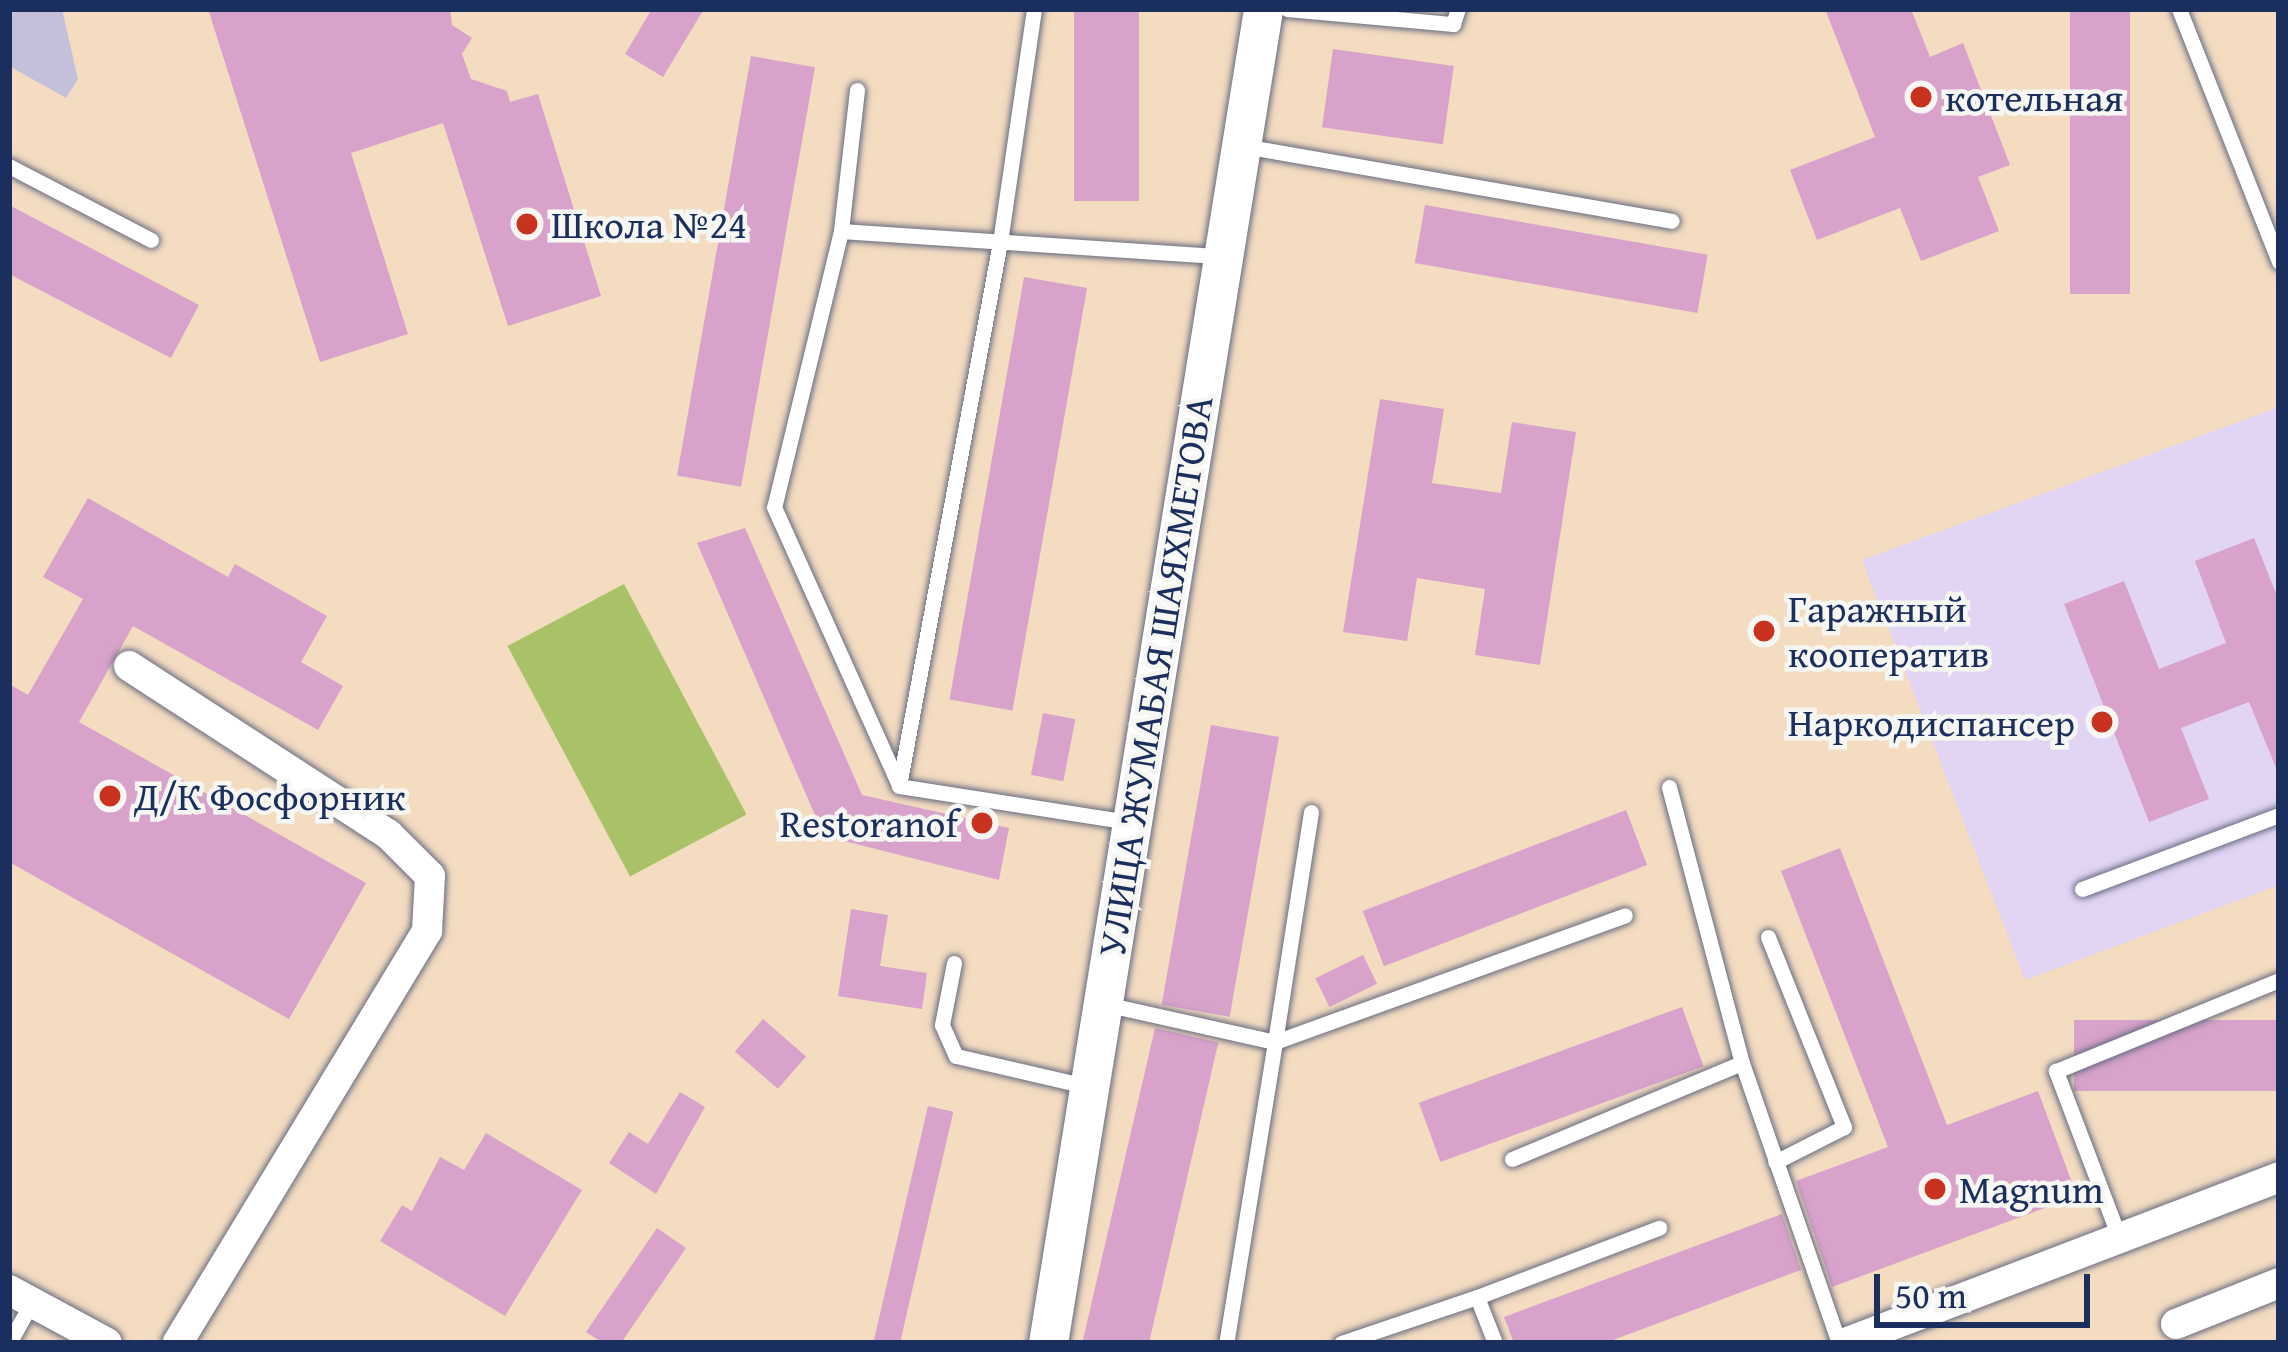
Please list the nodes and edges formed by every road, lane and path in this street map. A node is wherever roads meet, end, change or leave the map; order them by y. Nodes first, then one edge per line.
1 (1034, 9) edge
2 (1263, 9) edge
3 (1287, 9) edge
4 (1458, 9) edge
5 (2179, 9) edge
6 (856, 90) dead end
7 (1240, 146) junction
8 (9, 166) edge
9 (1671, 220) dead end
10 (841, 231) junction
11 (151, 240) dead end
12 (1000, 242) junction
13 (1223, 256) junction
14 (2279, 262) edge
15 (128, 666) dead end
16 (899, 785) junction
17 (1670, 787) dead end
18 (1311, 812) dead end
19 (2279, 815) edge
20 (1130, 822) junction
21 (2082, 889) dead end
22 (1625, 915) dead end
23 (1768, 937) dead end
24 (954, 964) dead end
25 (2279, 980) edge
26 (1102, 1003) junction
27 (1275, 1042) junction
28 (1742, 1063) junction
29 (1089, 1087) junction
30 (1512, 1159) dead end
31 (1775, 1162) junction
32 (2279, 1177) edge
33 (1659, 1228) dead end
34 (2119, 1238) junction
35 (2279, 1283) edge
36 (20, 1296) edge
37 (1477, 1297) junction
38 (2180, 1333) edge
39 (9, 1343) edge
40 (107, 1343) edge
41 (177, 1343) edge
42 (1048, 1343) edge
43 (1226, 1343) edge
44 (1341, 1343) edge
45 (1495, 1343) edge
46 (1842, 1343) edge

1 - 12 lane
2 - 7 street, УЛИЦА ЖУМАБАЯ ШАЯХМЕТОВА
3 - 4 lane
5 - 14 lane
6 - 10 lane
7 - 9 lane
7 - 13 street, УЛИЦА ЖУМАБАЯ ШАЯХМЕТОВА
8 - 11 lane
10 - 12 lane
10 - 16 lane
12 - 13 lane
12 - 16 lane
13 - 20 street, УЛИЦА ЖУМАБАЯ ШАЯХМЕТОВА
15 - 41 street
16 - 20 lane
17 - 28 lane
18 - 27 lane
19 - 21 lane
20 - 26 street, УЛИЦА ЖУМАБАЯ ШАЯХМЕТОВА
22 - 27 lane
23 - 31 lane
24 - 29 lane
25 - 34 lane
26 - 27 lane
26 - 29 street, УЛИЦА ЖУМАБАЯ ШАЯХМЕТОВА
27 - 43 lane
28 - 30 lane
28 - 31 lane
29 - 42 street, УЛИЦА ЖУМАБАЯ ШАЯХМЕТОВА
31 - 46 lane
32 - 34 street
33 - 37 lane
34 - 46 street
35 - 38 street
36 - 39 lane
36 - 40 street
37 - 44 lane
37 - 45 lane

